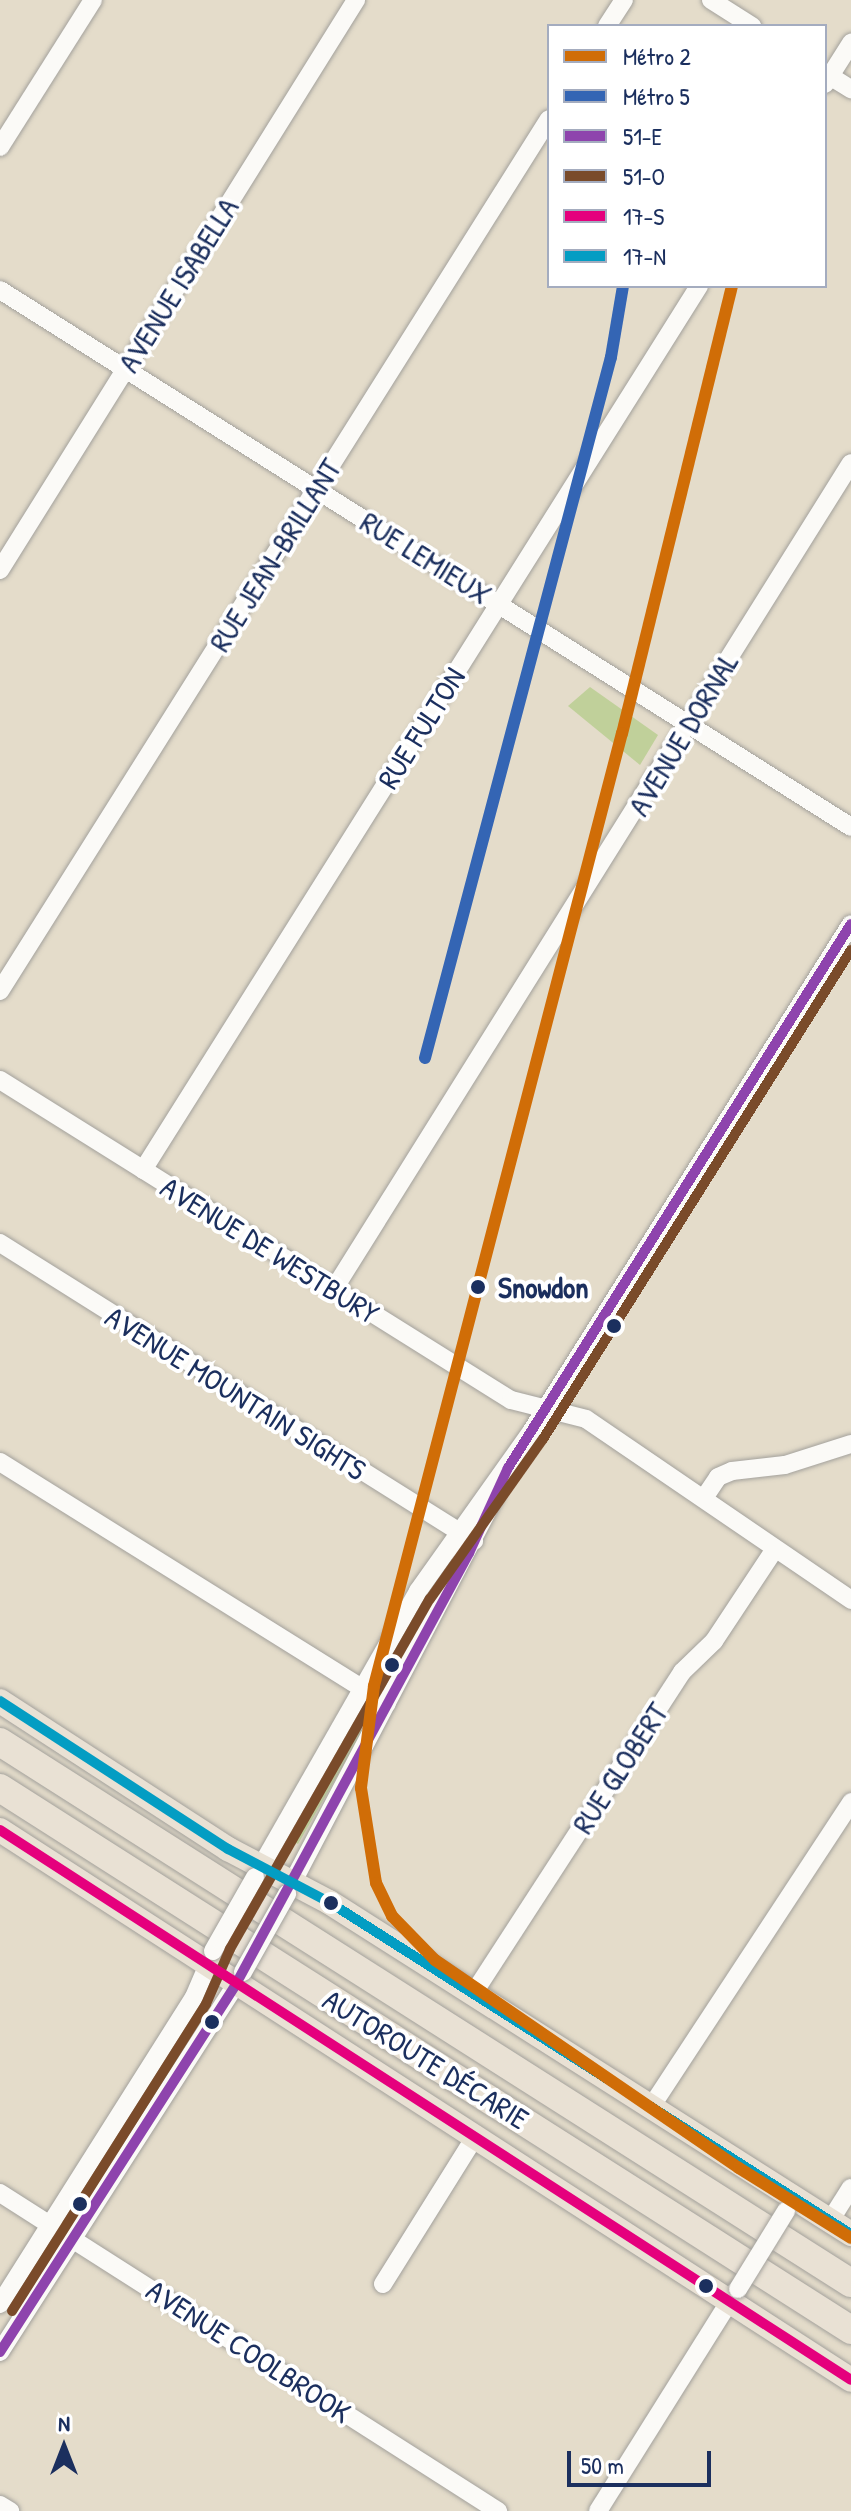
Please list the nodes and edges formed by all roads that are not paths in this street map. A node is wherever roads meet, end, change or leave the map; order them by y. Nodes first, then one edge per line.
1 (93, 0) edge
2 (356, 0) edge
3 (624, 0) edge
4 (711, 0) edge
5 (608, 24) edge
6 (749, 24) edge
7 (851, 43) edge
8 (827, 78) edge
9 (851, 89) edge
10 (547, 122) edge
11 (0, 147) edge
12 (698, 288) edge
13 (0, 290) edge
14 (125, 370) junction
15 (851, 463) edge
16 (316, 490) junction
17 (0, 570) edge
18 (498, 604) junction
19 (688, 724) junction
20 (851, 827) edge
21 (851, 924) edge
22 (0, 991) edge
23 (0, 1080) edge
24 (143, 1170) junction
25 (0, 1243) edge
26 (334, 1289) junction
27 (546, 1409) junction
28 (851, 1444) edge
29 (0, 1462) edge
30 (508, 1468) junction
31 (704, 1498) junction
32 (457, 1532) junction
33 (474, 1541) junction
34 (775, 1549) junction
35 (851, 1600) edge
36 (362, 1689) junction
37 (0, 1701) edge
38 (387, 1704) junction
39 (0, 1742) edge
40 (0, 1788) edge
41 (851, 1802) edge
42 (0, 1830) edge
43 (258, 1872) junction
44 (290, 1888) junction
45 (210, 1959) junction
46 (240, 1978) junction
47 (473, 1994) junction
48 (651, 2107) junction
49 (476, 2135) junction
50 (851, 2188) edge
51 (0, 2193) edge
52 (790, 2205) junction
53 (830, 2221) junction
54 (51, 2225) junction
55 (851, 2234) edge
56 (74, 2240) junction
57 (851, 2283) edge
58 (383, 2284) dead end
59 (734, 2296) junction
60 (0, 2304) edge
61 (851, 2330) edge
62 (0, 2352) edge
63 (851, 2380) edge
64 (0, 2505) edge
65 (10, 2511) edge
66 (498, 2511) edge
67 (598, 2511) edge

1 - 11 street
2 - 14 street, AVENUE ISABELLA
3 - 5 street
4 - 6 street
7 - 8 street
8 - 9 street
10 - 16 street, RUE JEAN-BRILLANT
12 - 18 street, RUE FULTON
13 - 14 street, RUE LEMIEUX
14 - 16 street, RUE LEMIEUX
14 - 17 street, AVENUE ISABELLA
15 - 19 street, AVENUE DORNAL
16 - 18 street, RUE LEMIEUX
16 - 22 street, RUE JEAN-BRILLANT
18 - 19 street, RUE LEMIEUX
18 - 24 street, RUE FULTON
19 - 20 street, RUE LEMIEUX
19 - 26 street, AVENUE DORNAL
21 - 27 street
23 - 24 street, AVENUE DE WESTBURY
24 - 26 street, AVENUE DE WESTBURY
25 - 32 street, AVENUE MOUNTAIN SIGHTS
26 - 27 street, AVENUE DE WESTBURY
27 - 30 street
27 - 31 street, AVENUE DE WESTBURY
28 - 31 street
29 - 36 street
30 - 32 street
30 - 33 street
31 - 34 street, AVENUE DE WESTBURY
32 - 33 street, AVENUE MOUNTAIN SIGHTS
32 - 36 street
33 - 38 street
34 - 35 street, AVENUE DE WESTBURY
34 - 47 street, RUE GLOBERT
36 - 38 street
36 - 43 street
37 - 43 main road
38 - 44 street
39 - 57 highway, AUTOROUTE DÉCARIE
40 - 61 highway, AUTOROUTE DÉCARIE
41 - 48 street
42 - 45 main road
43 - 44 main road
43 - 45 street, bridge
44 - 46 street, bridge
44 - 47 main road
45 - 46 main road
45 - 54 street
46 - 49 main road
46 - 56 street
47 - 48 main road
48 - 52 main road
49 - 58 street
49 - 59 main road
50 - 53 street
51 - 54 street, AVENUE COOLBROOK
52 - 53 main road
52 - 59 street, bridge
53 - 55 main road
54 - 56 street, AVENUE COOLBROOK
54 - 60 street
56 - 62 street
56 - 66 street, AVENUE COOLBROOK
59 - 63 main road
59 - 67 street
64 - 65 street

